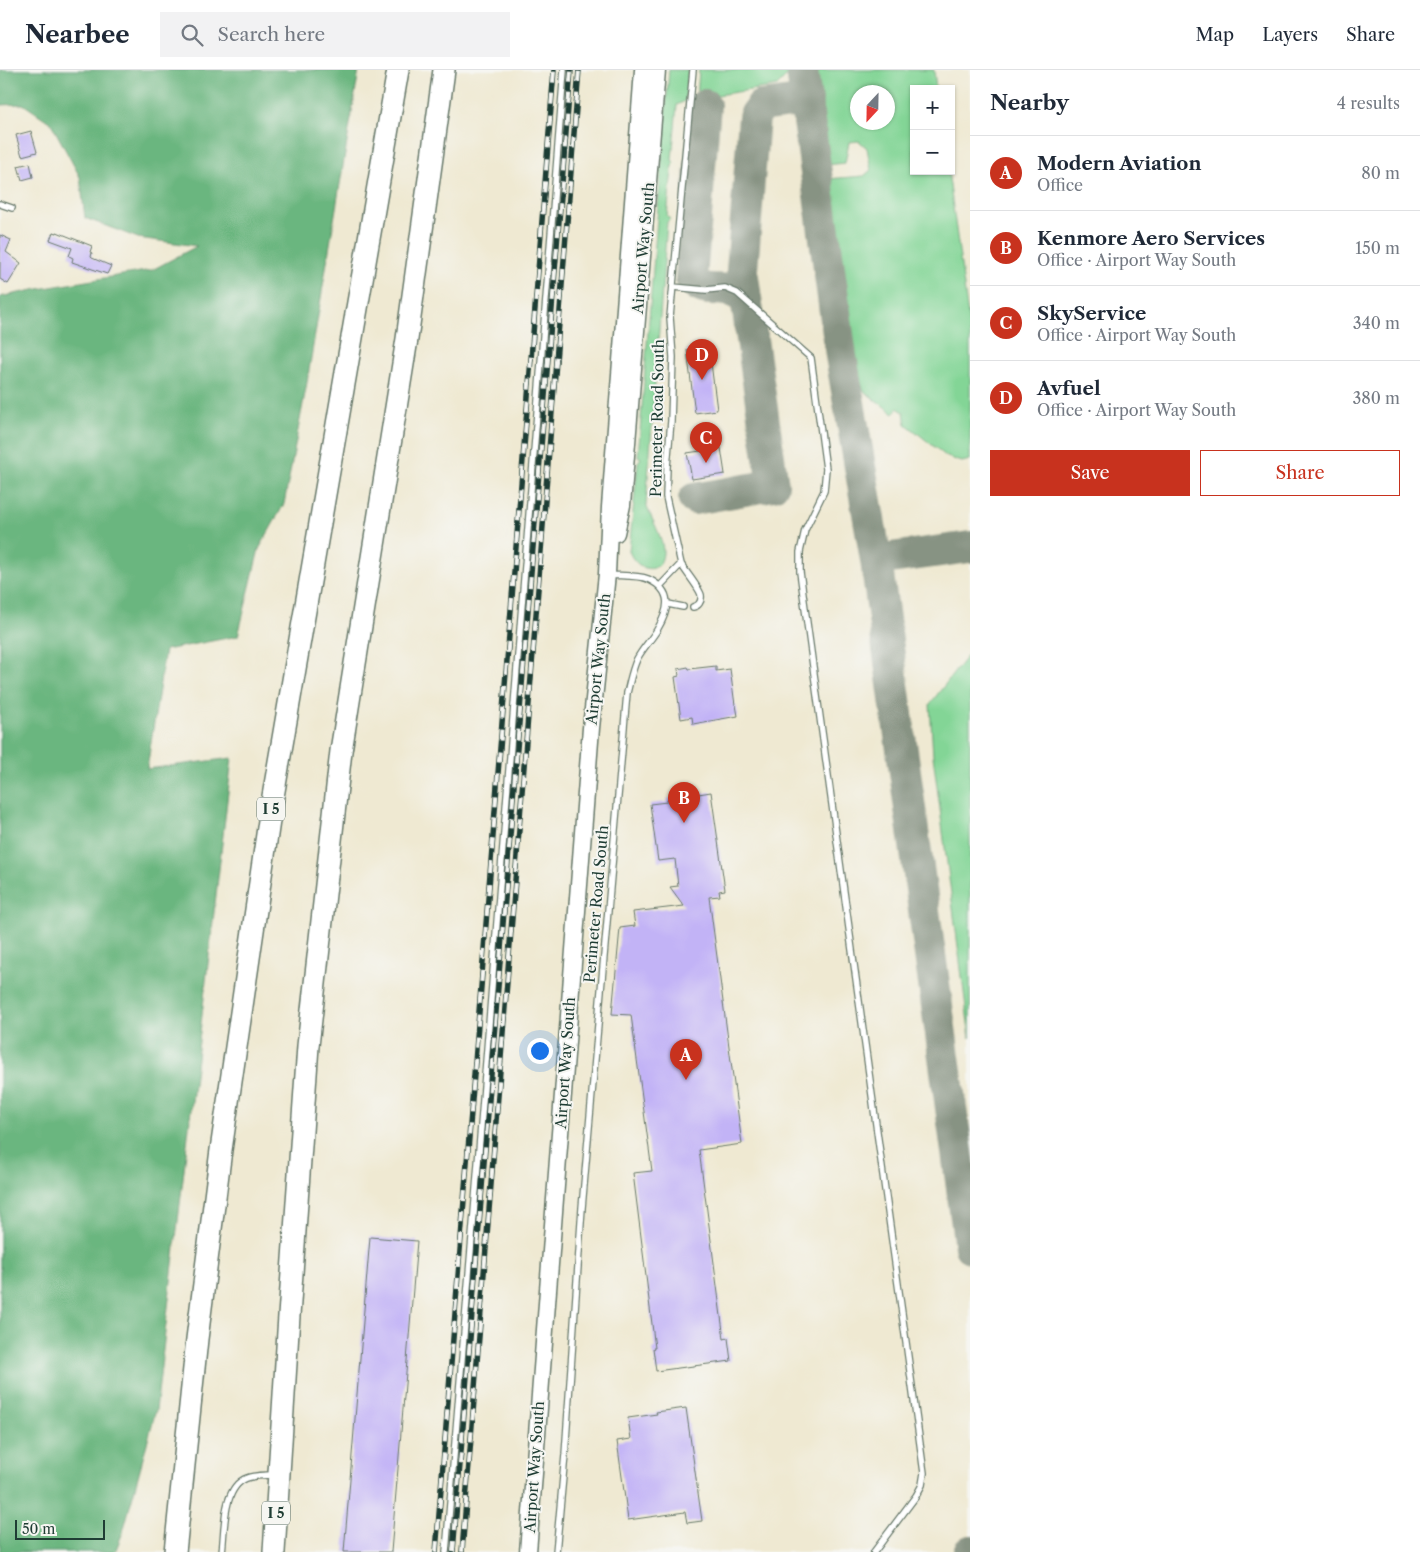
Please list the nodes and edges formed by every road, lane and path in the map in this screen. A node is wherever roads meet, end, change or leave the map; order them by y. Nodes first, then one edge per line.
1 (398, 70) edge
2 (444, 70) edge
3 (564, 70) edge
4 (643, 70) edge
5 (657, 70) edge
6 (693, 70) edge
7 (0, 204) edge
8 (12, 208) dead end
9 (673, 286) junction
10 (681, 564) junction
11 (607, 574) junction
12 (660, 586) junction
13 (668, 604) junction
14 (683, 607) dead end
15 (692, 607) dead end
16 (279, 1474) junction
17 (175, 1552) edge
18 (222, 1552) edge
19 (274, 1552) edge
20 (446, 1552) edge
21 (528, 1552) edge
22 (556, 1552) edge
23 (874, 1552) edge

1 - 17 highway, I 5
2 - 16 highway, I 5
3 - 20 lane
4 - 11 main road, Airport Way South
5 - 11 main road, Airport Way South
6 - 9 lane, Perimeter Road South
7 - 8 lane
9 - 10 lane, Perimeter Road South
9 - 23 lane
10 - 12 lane
10 - 15 lane
11 - 12 lane
11 - 21 main road, Airport Way South
12 - 13 lane
13 - 14 lane
13 - 22 lane, Perimeter Road South
16 - 18 lane
16 - 19 highway, I 5

